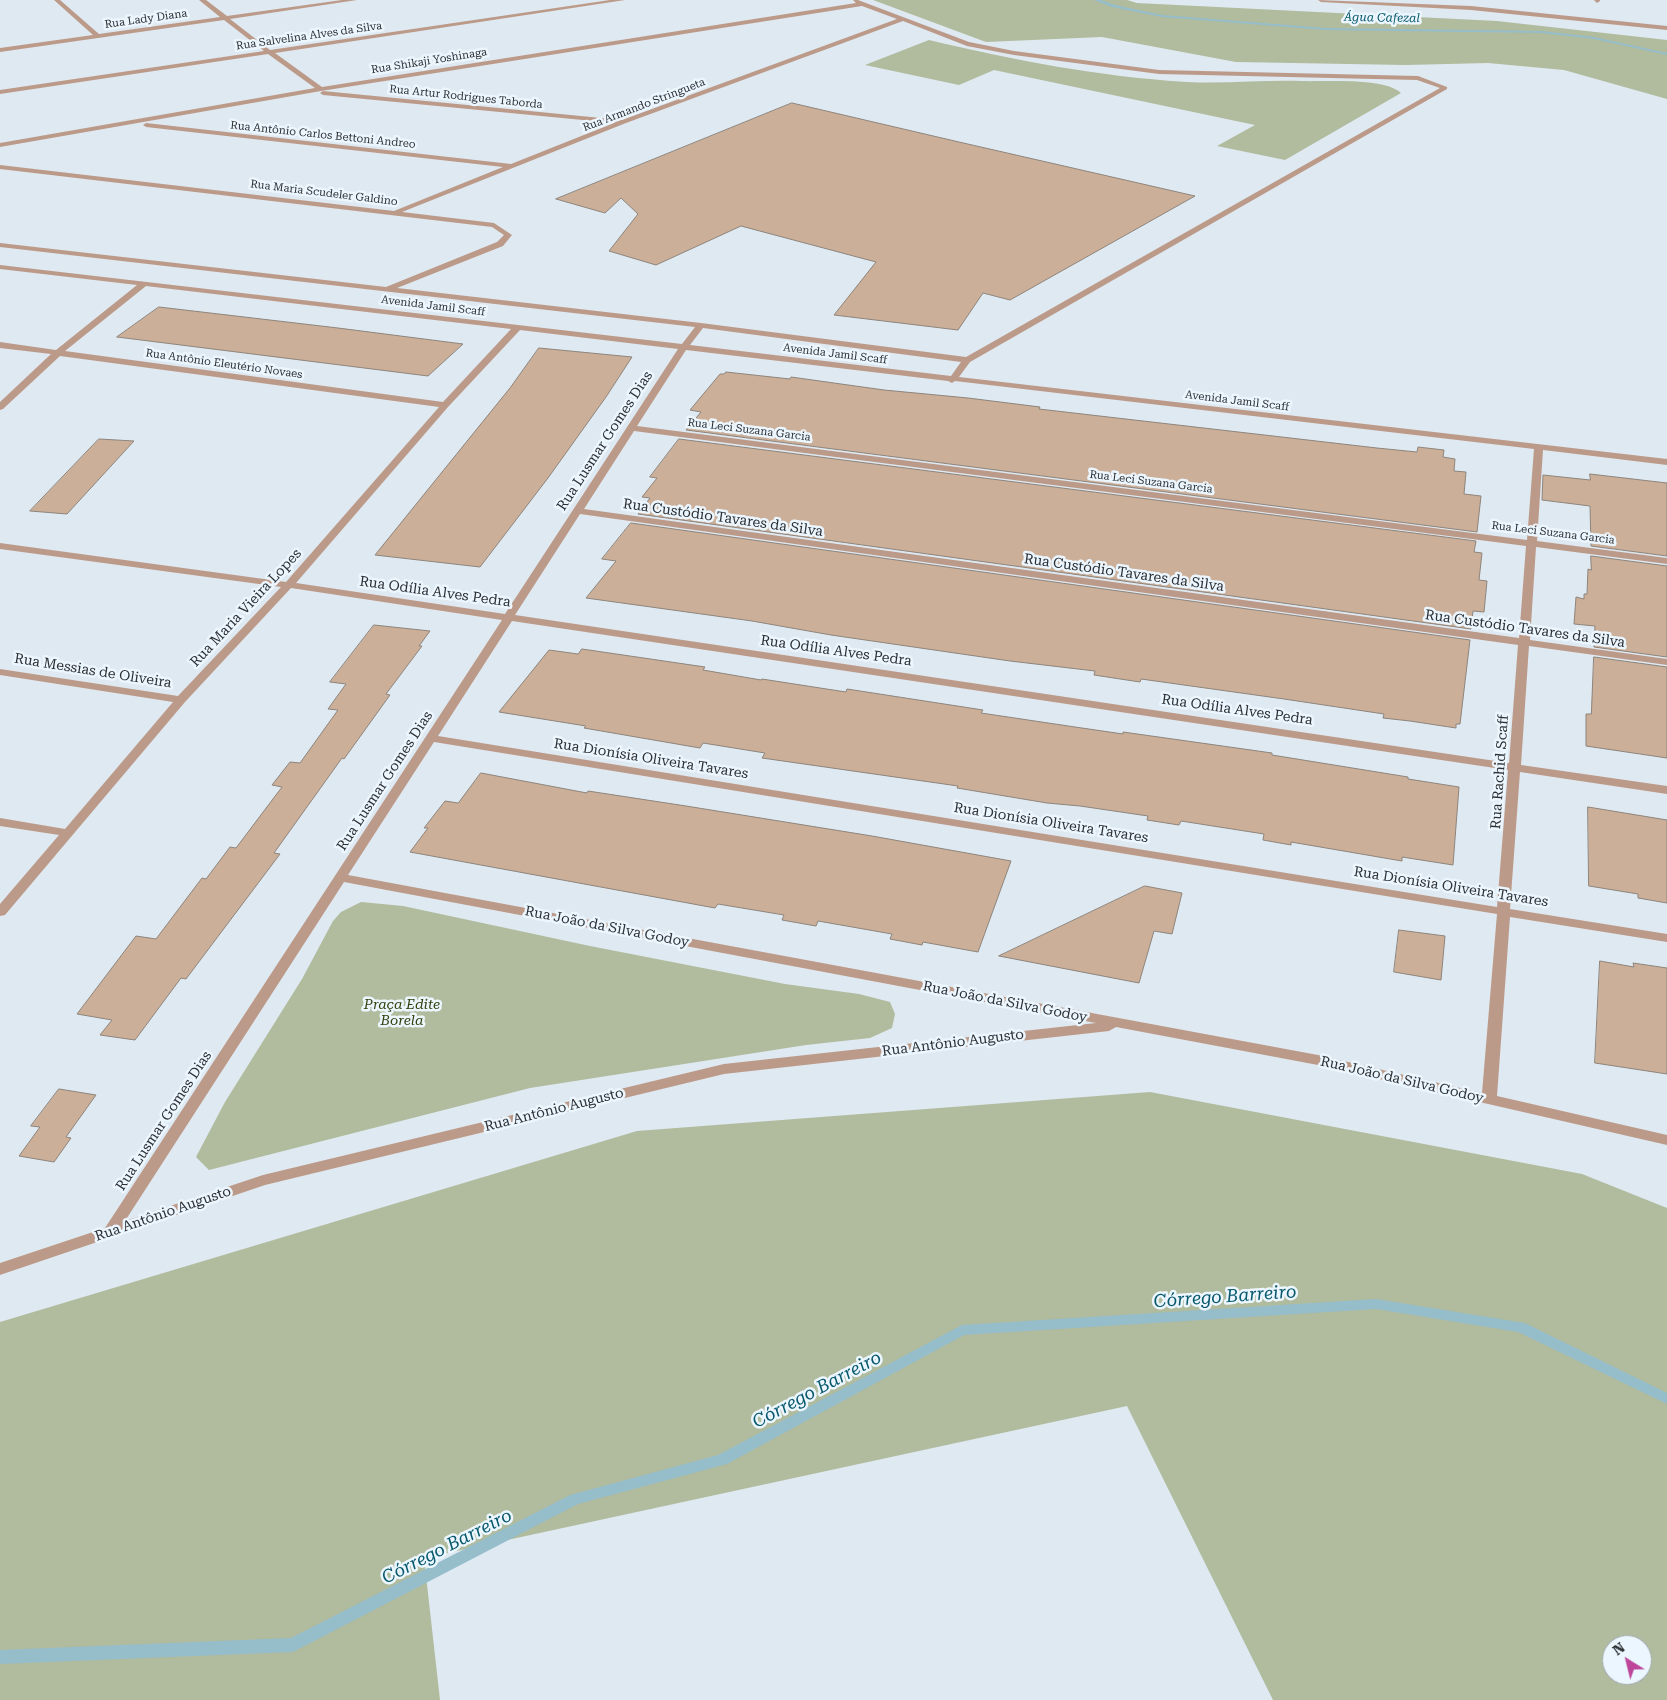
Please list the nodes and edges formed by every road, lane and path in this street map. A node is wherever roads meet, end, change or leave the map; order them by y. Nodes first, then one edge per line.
1 (57, 0) edge
2 (202, 0) edge
3 (353, 0) edge
4 (622, 0) edge
5 (852, 0) edge
6 (1321, 0) edge
7 (1470, 0) edge
8 (863, 4) junction
9 (1471, 8) junction
10 (224, 18) junction
11 (901, 20) junction
12 (1667, 28) edge
13 (98, 36) junction
14 (0, 50) edge
15 (269, 52) junction
16 (321, 88) junction
17 (305, 91) junction
18 (0, 92) edge
19 (624, 122) junction
20 (131, 123) junction
21 (0, 145) edge
22 (513, 166) junction
23 (0, 167) edge
24 (396, 212) junction
25 (0, 245) edge
26 (0, 267) edge
27 (144, 284) junction
28 (386, 289) junction
29 (701, 325) junction
30 (518, 327) junction
31 (0, 345) edge
32 (684, 347) junction
33 (58, 353) junction
34 (966, 360) junction
35 (952, 380) junction
36 (445, 405) junction
37 (0, 406) edge
38 (632, 428) junction
39 (1539, 447) junction
40 (1667, 462) edge
41 (578, 511) junction
42 (1532, 544) junction
43 (0, 546) edge
44 (1667, 561) edge
45 (289, 585) junction
46 (509, 618) junction
47 (1524, 643) junction
48 (1667, 662) edge
49 (0, 672) edge
50 (181, 700) junction
51 (430, 738) junction
52 (1516, 767) junction
53 (1667, 790) edge
54 (0, 822) edge
55 (69, 833) junction
56 (340, 877) junction
57 (1504, 910) junction
58 (0, 912) edge
59 (1667, 938) edge
60 (1124, 1024) junction
61 (1488, 1100) junction
62 (1667, 1140) edge
63 (110, 1232) junction
64 (0, 1269) edge

1 - 13 street
2 - 10 street
3 - 10 street, Rua Lady Diana
4 - 15 street, Rua Salvelina Alves da Silva
5 - 8 street
6 - 9 street
7 - 9 street
8 - 11 street
8 - 16 street, Rua Shikaji Yoshinaga
9 - 12 street
10 - 13 street, Rua Lady Diana
10 - 15 street
11 - 19 street, Rua Armando Stringueta
11 - 34 street
13 - 14 street, Rua Lady Diana
15 - 16 street
15 - 18 street, Rua Salvelina Alves da Silva
16 - 17 street, Rua Shikaji Yoshinaga
17 - 19 street, Rua Artur Rodrigues Taborda
17 - 20 street, Rua Shikaji Yoshinaga
19 - 22 street, Rua Armando Stringueta
20 - 21 street, Rua Shikaji Yoshinaga
20 - 22 street, Rua Antônio Carlos Bettoni Andreo
22 - 24 street, Rua Armando Stringueta
23 - 24 street, Rua Maria Scudeler Galdino
24 - 28 street, Rua Maria Scudeler Galdino
25 - 28 street, Avenida Jamil Scaff
26 - 27 street, Avenida Jamil Scaff
27 - 30 street, Avenida Jamil Scaff
27 - 33 street
28 - 29 street, Avenida Jamil Scaff
29 - 32 street, Rua Lusmar Gomes Dias
29 - 34 street, Avenida Jamil Scaff
30 - 32 street, Avenida Jamil Scaff
30 - 36 street, Rua Maria Vieira Lopes
31 - 33 street, Rua Antônio Eleutério Novaes
32 - 35 street, Avenida Jamil Scaff
32 - 38 street, Rua Lusmar Gomes Dias
33 - 36 street, Rua Antônio Eleutério Novaes
33 - 37 street
34 - 35 street
35 - 39 street, Avenida Jamil Scaff
36 - 45 street, Rua Maria Vieira Lopes
38 - 41 street, Rua Lusmar Gomes Dias
38 - 42 street, Rua Leci Suzana Garcia
39 - 40 street, Avenida Jamil Scaff
39 - 42 street, Rua Rachid Scaff
41 - 46 street, Rua Lusmar Gomes Dias
41 - 47 street, Rua Custódio Tavares da Silva
42 - 44 street, Rua Leci Suzana Garcia
42 - 47 street, Rua Rachid Scaff
43 - 45 street, Rua Odília Alves Pedra
45 - 46 street, Rua Odília Alves Pedra
45 - 50 street, Rua Maria Vieira Lopes
46 - 51 street, Rua Lusmar Gomes Dias
46 - 52 street, Rua Odília Alves Pedra
47 - 48 street, Rua Custódio Tavares da Silva
47 - 52 street, Rua Rachid Scaff
49 - 50 street, Rua Messias de Oliveira
50 - 55 street, Rua Maria Vieira Lopes
51 - 56 street, Rua Lusmar Gomes Dias
51 - 57 street, Rua Dionísia Oliveira Tavares
52 - 53 street, Rua Odília Alves Pedra
52 - 57 street, Rua Rachid Scaff
54 - 55 street
55 - 58 street, Rua Maria Vieira Lopes
56 - 60 street, Rua João da Silva Godoy
56 - 63 street, Rua Lusmar Gomes Dias
57 - 59 street, Rua Dionísia Oliveira Tavares
57 - 61 street, Rua Rachid Scaff
60 - 61 street, Rua João da Silva Godoy
60 - 63 street, Rua Antônio Augusto
61 - 62 street, Rua João da Silva Godoy
63 - 64 street, Rua Antônio Augusto

